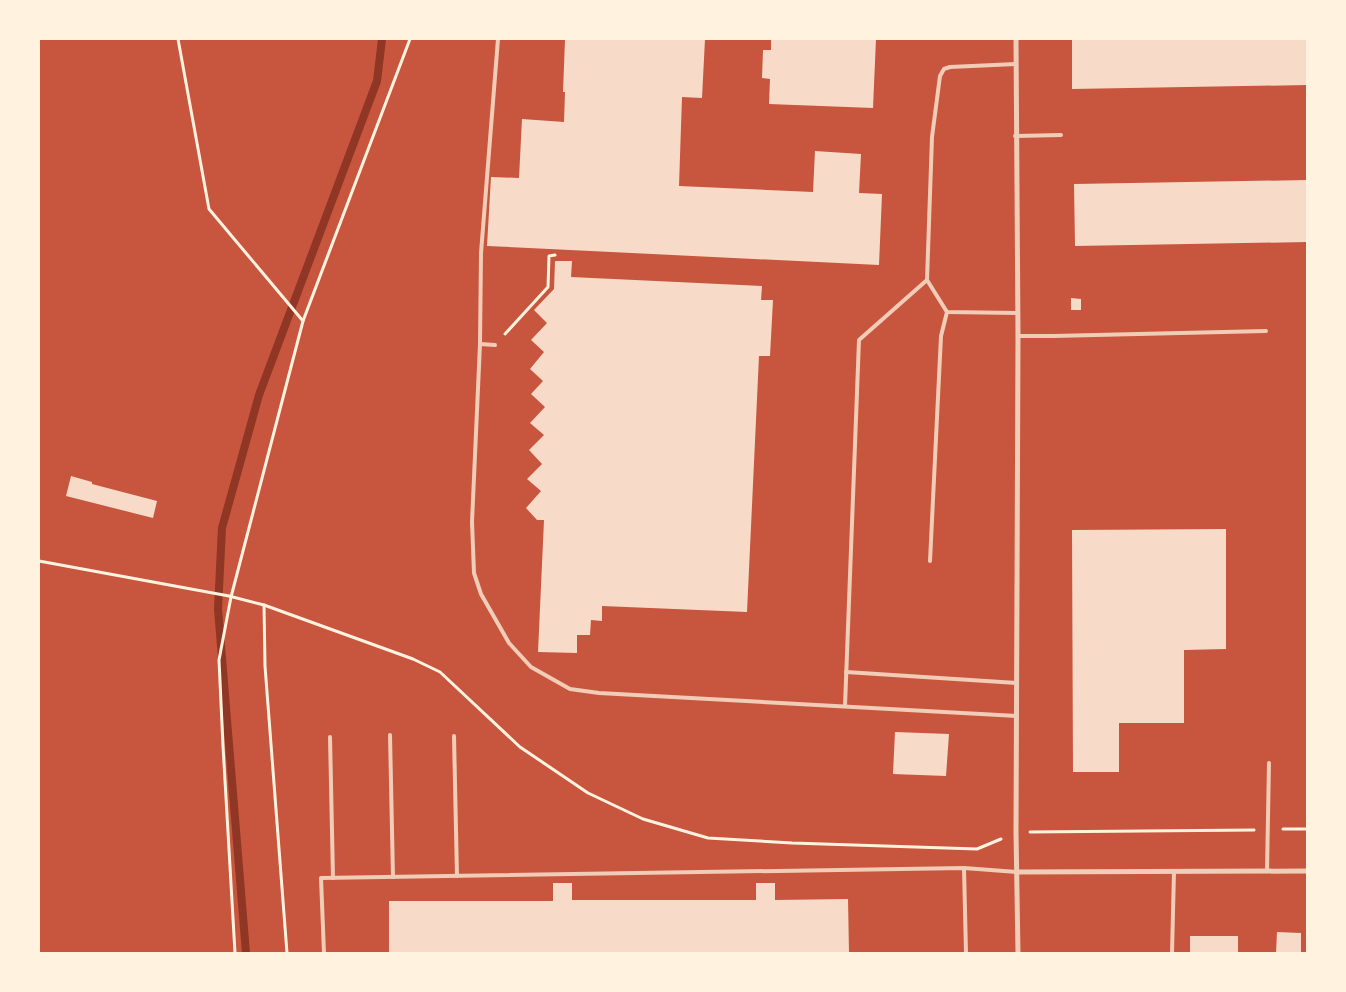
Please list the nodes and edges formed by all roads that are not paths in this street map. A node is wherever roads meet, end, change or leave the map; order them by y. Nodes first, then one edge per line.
1 (498, 39) edge
2 (1016, 39) edge
3 (1016, 64) junction
4 (1061, 135) dead end
5 (1016, 136) junction
6 (927, 280) junction
7 (947, 312) junction
8 (1018, 313) junction
9 (1266, 332) dead end
10 (1018, 336) junction
11 (480, 344) junction
12 (495, 345) road end
13 (930, 561) dead end
14 (846, 672) junction
15 (1017, 683) junction
16 (845, 706) junction
17 (1017, 716) junction
18 (390, 735) dead end
19 (454, 736) dead end
20 (330, 737) dead end
21 (1269, 763) dead end
22 (964, 868) junction
23 (1267, 871) junction
24 (1016, 872) junction
25 (1174, 872) junction
26 (1307, 872) edge
27 (457, 876) junction
28 (393, 877) junction
29 (333, 878) junction
30 (324, 953) edge
31 (966, 953) edge
32 (1018, 953) edge
33 (1172, 953) edge

1 - 11 lane
2 - 3 street
3 - 5 street
3 - 6 lane
4 - 5 lane
5 - 8 street
6 - 7 lane
6 - 14 lane
7 - 8 lane
7 - 13 lane
8 - 10 street
9 - 10 lane
10 - 15 street
11 - 12 lane
11 - 16 lane
14 - 15 lane
14 - 16 lane
15 - 17 street
16 - 17 lane
17 - 24 street
18 - 28 lane
19 - 27 lane
20 - 29 lane
21 - 23 lane
22 - 24 lane
22 - 27 lane
22 - 31 lane
23 - 25 street
23 - 26 street
24 - 25 street
24 - 32 street
25 - 33 lane
27 - 28 lane
28 - 29 lane
29 - 30 lane

